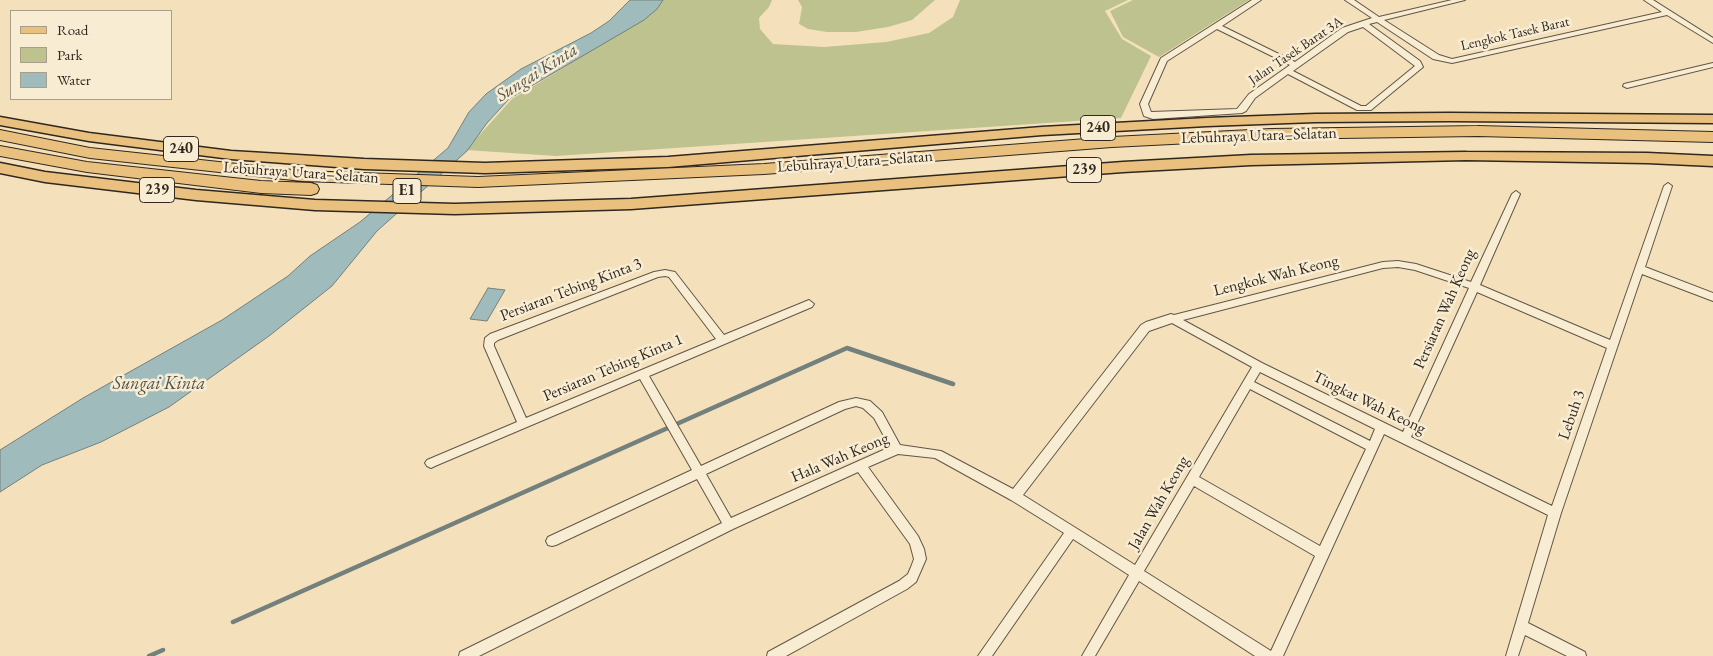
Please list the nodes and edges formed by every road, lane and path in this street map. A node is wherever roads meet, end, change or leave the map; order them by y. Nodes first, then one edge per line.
1 (1258, 0) edge
2 (1349, 0) edge
3 (1461, 0) edge
4 (1648, 0) edge
5 (1668, 13) junction
6 (1378, 19) junction
7 (1364, 24) junction
8 (1217, 26) junction
9 (1713, 41) edge
10 (1295, 65) junction
11 (1713, 65) edge
12 (1287, 71) junction
13 (1627, 86) dead end
14 (1713, 119) edge
15 (0, 121) edge
16 (0, 135) edge
17 (1713, 137) edge
18 (1713, 146) edge
19 (0, 151) edge
20 (1713, 161) edge
21 (0, 168) edge
22 (351, 178) joint
23 (480, 181) junction
24 (1668, 186) dead end
25 (1516, 194) dead end
26 (1640, 269) junction
27 (1473, 286) junction
28 (1713, 297) edge
29 (809, 304) dead end
30 (1171, 318) junction
31 (722, 340) junction
32 (1613, 346) junction
33 (1258, 366) junction
34 (642, 373) junction
35 (1247, 383) junction
36 (523, 424) junction
37 (1382, 427) junction
38 (1405, 439) junction
39 (1372, 447) junction
40 (897, 449) junction
41 (432, 464) dead end
42 (860, 465) junction
43 (700, 473) junction
44 (1192, 479) junction
45 (1015, 496) junction
46 (1555, 513) junction
47 (729, 525) junction
48 (1072, 531) junction
49 (552, 541) dead end
50 (1322, 554) junction
51 (1138, 573) junction
52 (1521, 626) junction
53 (465, 656) edge
54 (773, 656) edge
55 (984, 656) edge
56 (1088, 656) edge
57 (1267, 656) edge
58 (1276, 656) edge
59 (1512, 656) edge
60 (1580, 656) edge

1 - 8 street
2 - 6 street, Lengkok Tasek Barat
3 - 6 street, Jalan Tasek Barat 3A
4 - 5 street
5 - 6 street, Lengkok Tasek Barat
5 - 9 street
6 - 7 street, Jalan Tasek Barat 3A
7 - 10 street, Jalan Tasek Barat 3A
7 - 12 street
8 - 10 street
8 - 12 street, Jalan Tasek Barat 3A
10 - 12 street, Jalan Tasek Barat 3A
11 - 13 street
14 - 23 main road, 240
15 - 23 main road, 240
16 - 22 highway, Lebuhraya Utara–Selatan / E1
17 - 23 highway, Lebuhraya Utara–Selatan / E1
18 - 23 highway, Lebuhraya Utara–Selatan / E1
19 - 23 highway, Lebuhraya Utara–Selatan / E1
20 - 21 main road, 239
22 - 23 highway, Lebuhraya Utara–Selatan / E1
24 - 26 street, Lebuh 3
25 - 27 street, Persiaran Wah Keong
26 - 28 street
26 - 32 street, Lebuh 3
27 - 30 street, Lengkok Wah Keong
27 - 32 street, Lengkok Wah Keong
27 - 38 street, Persiaran Wah Keong
29 - 31 street, Persiaran Tebing Kinta 1
30 - 33 street, Tingkat Wah Keong
30 - 45 street, Lengkok Wah Keong
31 - 34 street, Persiaran Tebing Kinta 1
31 - 36 street, Persiaran Tebing Kinta 3
32 - 46 street, Lebuh 3
33 - 35 street, Jalan Wah Keong
33 - 37 street, Tingkat Wah Keong
34 - 36 street, Persiaran Tebing Kinta 1
34 - 43 street
35 - 39 street
35 - 44 street, Jalan Wah Keong
36 - 41 street, Persiaran Tebing Kinta 1
37 - 38 street, Tingkat Wah Keong
37 - 39 street
38 - 46 street, Tingkat Wah Keong
39 - 50 street
40 - 42 street, Hala Wah Keong
40 - 43 street
40 - 45 street, Hala Wah Keong
42 - 47 street, Hala Wah Keong
42 - 54 street
43 - 47 street
43 - 49 street
44 - 50 street
44 - 51 street, Jalan Wah Keong
45 - 48 street, Hala Wah Keong
46 - 52 street, Lebuh 3
47 - 53 street, Hala Wah Keong
48 - 51 street, Hala Wah Keong
48 - 55 street
50 - 58 street
51 - 56 street, Jalan Wah Keong
51 - 57 street, Hala Wah Keong
52 - 59 street, Lebuh 3
52 - 60 street

